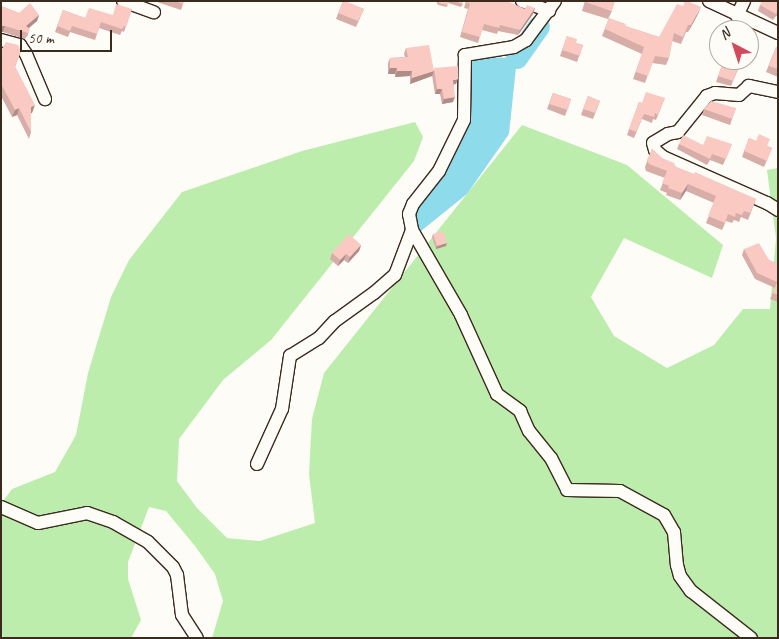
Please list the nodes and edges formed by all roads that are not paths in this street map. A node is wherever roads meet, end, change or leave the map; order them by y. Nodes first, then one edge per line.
1 (122, 1) edge
2 (522, 1) edge
3 (709, 1) edge
4 (744, 1) edge
5 (552, 6) edge
6 (154, 12) dead end
7 (737, 16) junction
8 (778, 33) edge
9 (1, 40) edge
10 (778, 92) edge
11 (45, 99) dead end
12 (778, 210) edge
13 (412, 230) junction
14 (257, 464) dead end
15 (1, 507) edge
16 (197, 638) edge
17 (751, 638) edge

1 - 6 street
2 - 5 street
3 - 7 street
4 - 7 street
5 - 13 street
7 - 8 street
9 - 11 street
10 - 12 street
13 - 14 street
13 - 17 street
15 - 16 street

